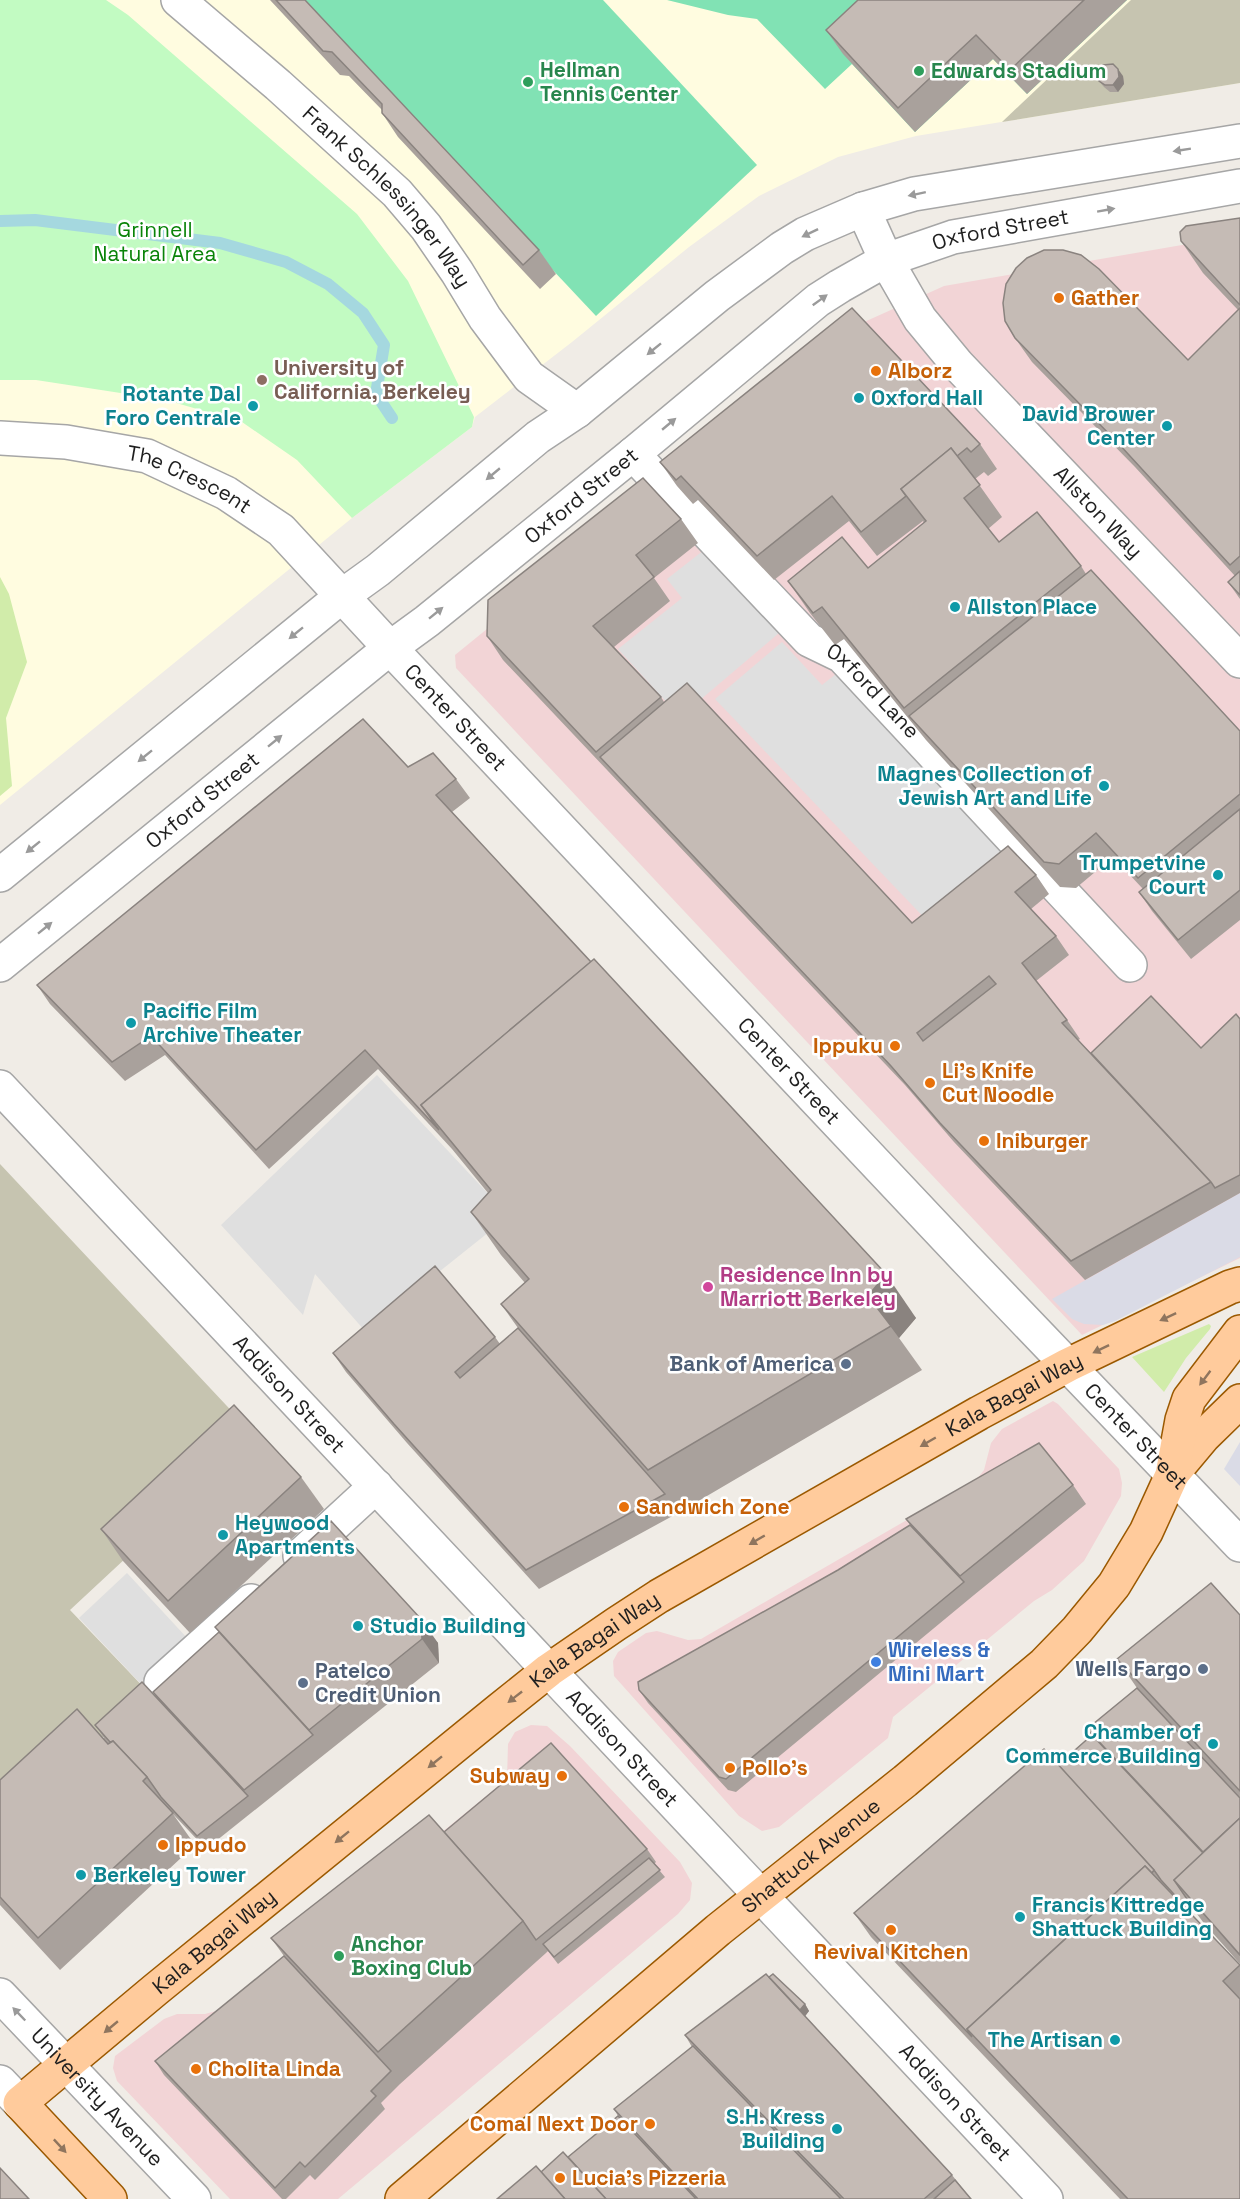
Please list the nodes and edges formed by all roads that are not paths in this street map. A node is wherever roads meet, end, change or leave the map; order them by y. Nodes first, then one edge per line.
1 (178, 0) edge
2 (1240, 141) edge
3 (1240, 186) edge
4 (863, 209) junction
5 (886, 260) junction
6 (577, 411) junction
7 (0, 438) edge
8 (633, 454) junction
9 (342, 596) junction
10 (390, 648) junction
11 (1240, 661) edge
12 (0, 875) edge
13 (0, 965) edge
14 (1130, 965) dead end
15 (0, 1087) edge
16 (1240, 1284) edge
17 (1240, 1332) edge
18 (1068, 1365) junction
19 (1240, 1401) edge
20 (1172, 1475) junction
21 (376, 1486) junction
22 (1240, 1545) edge
23 (549, 1670) junction
24 (161, 1682) edge
25 (762, 1895) junction
26 (0, 1995) edge
27 (67, 2064) junction
28 (10, 2092) edge
29 (110, 2199) edge
30 (194, 2199) edge
31 (402, 2199) edge
32 (1046, 2199) edge

1 - 6 street, Frank Schlessinger Way
2 -> 4 street
5 -> 3 street, Oxford Street
4 - 5 street, Allston Way
4 -> 6 street
8 -> 5 street, Oxford Street
5 - 11 street, Allston Way
6 -> 9 street
7 - 9 street, The Crescent
10 -> 8 street, Oxford Street
8 - 14 street, Oxford Lane
9 - 10 street, Center Street
9 -> 12 street
13 -> 10 street, Oxford Street
10 - 18 street, Center Street
15 - 21 street, Addison Street
16 -> 18 main road, Kala Bagai Way
17 -> 20 main road, Shattuck Avenue
18 - 20 street, Center Street
18 -> 23 main road, Kala Bagai Way
19 - 20 main road, Shattuck Avenue
20 - 22 street, Center Street
20 - 25 main road, Shattuck Avenue
21 - 23 street, Addison Street
21 - 24 street
23 - 25 street, Addison Street
23 -> 27 main road, Kala Bagai Way
25 - 31 main road, Shattuck Avenue
25 - 32 street, Addison Street
27 -> 26 street, University Avenue
27 - 28 main road, Kala Bagai Way
27 - 30 street, University Avenue
28 -> 29 main road

